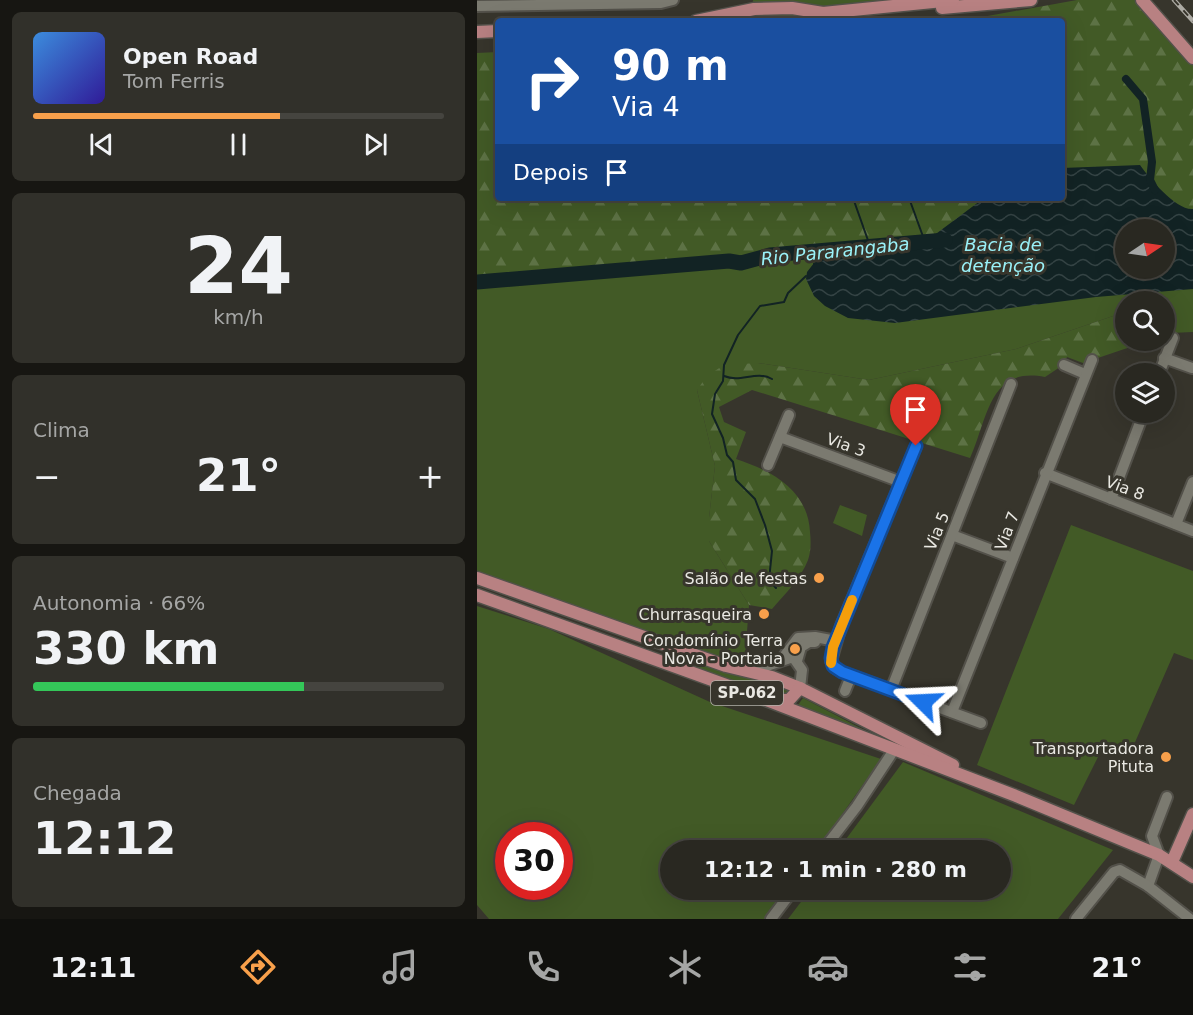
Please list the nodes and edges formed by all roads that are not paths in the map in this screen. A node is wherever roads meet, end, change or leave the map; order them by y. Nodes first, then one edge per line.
1 (673, 0) edge
2 (953, 0) edge
3 (1031, 0) edge
4 (1142, 0) edge
5 (575, 2) edge
6 (556, 3) edge
7 (788, 4) edge
8 (477, 6) edge
9 (752, 10) edge
10 (721, 18) edge
11 (796, 18) edge
12 (858, 18) edge
13 (477, 24) edge
14 (495, 24) edge
15 (495, 31) edge
16 (477, 32) edge
17 (1193, 58) edge
18 (1167, 351) edge
19 (1164, 358) junction
20 (1092, 360) dead end
21 (1162, 363) edge
22 (1063, 365) dead end
23 (1192, 368) edge
24 (1085, 374) junction
25 (1011, 384) dead end
26 (789, 416) dead end
27 (1140, 423) edge
28 (780, 437) junction
29 (916, 446) dead end
30 (768, 465) dead end
31 (1045, 473) junction
32 (901, 482) junction
33 (1193, 482) edge
34 (1111, 499) junction
35 (1176, 524) junction
36 (1193, 531) edge
37 (952, 535) junction
38 (1013, 558) junction
39 (477, 578) edge
40 (477, 595) edge
41 (802, 641) junction
42 (834, 644) junction
43 (782, 659) junction
44 (797, 661) junction
45 (744, 669) junction
46 (851, 676) junction
47 (800, 688) junction
48 (891, 690) junction
49 (845, 691) dead end
50 (748, 693) junction
51 (952, 712) junction
52 (981, 723) dead end
53 (894, 750) junction
54 (1016, 796) junction
55 (1167, 797) dead end
56 (1193, 814) edge
57 (1152, 836) junction
58 (831, 840) edge
59 (1136, 845) junction
60 (1159, 855) junction
61 (1172, 862) junction
62 (1193, 877) edge
63 (1148, 886) junction
64 (785, 900) edge
65 (771, 919) edge
66 (1076, 919) edge
67 (1190, 919) edge

1 - 5 street
2 - 7 main road
3 - 12 main road
4 - 17 main road
5 - 6 street
6 - 8 street
7 - 9 main road
7 - 11 main road
9 - 10 main road
13 - 14 main road
15 - 16 main road
18 - 19 street
19 - 21 street
19 - 23 street
20 - 24 street, Via 7
22 - 24 street
24 - 31 street, Via 7
25 - 37 street, Via 5
26 - 28 street
27 - 34 street
28 - 30 street
28 - 32 street, Via 3
29 - 32 street
31 - 34 street, Via 8
31 - 38 street, Via 7
32 - 42 street
33 - 35 street
34 - 35 street, Via 8
35 - 36 street, Via 8
37 - 38 street
37 - 48 street, Via 5
38 - 51 street, Via 7
39 - 45 main road, SP-062
40 - 50 main road, SP-062
41 - 42 street
41 - 43 street
41 - 44 street
42 - 46 street
43 - 44 street
43 - 45 street
44 - 47 street
45 - 47 main road, SP-062
46 - 48 street
46 - 49 street
47 - 50 main road
47 - 54 main road, SP-062
48 - 51 street
50 - 53 main road, SP-062
51 - 52 street
53 - 54 main road, SP-062
53 - 58 street
54 - 59 main road, SP-062
55 - 57 street
56 - 61 main road
57 - 59 street
57 - 60 street
59 - 60 main road, SP-062
60 - 61 main road, SP-062
60 - 63 street
61 - 62 main road, SP-062
63 - 66 street
63 - 67 street
64 - 65 street

